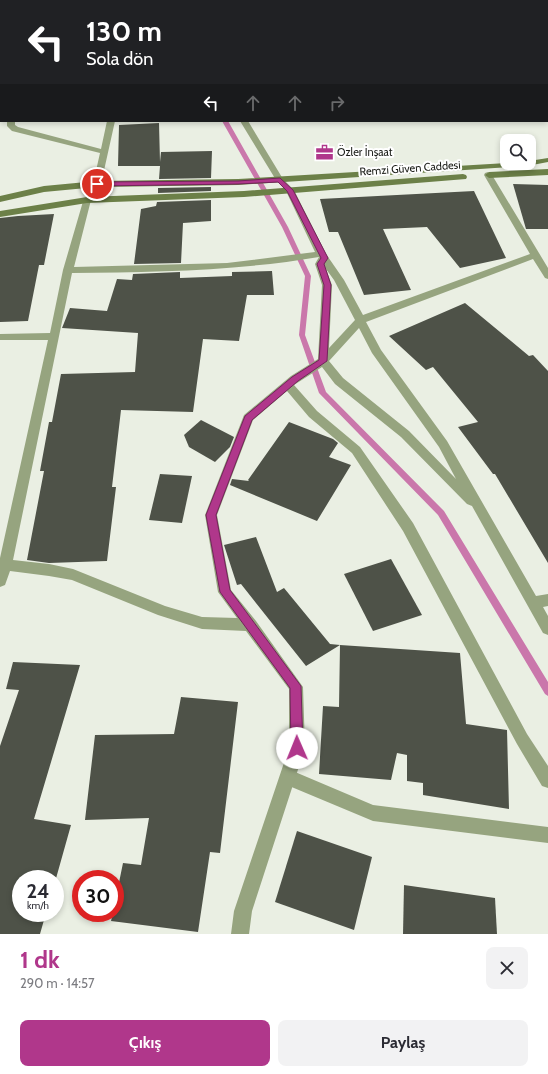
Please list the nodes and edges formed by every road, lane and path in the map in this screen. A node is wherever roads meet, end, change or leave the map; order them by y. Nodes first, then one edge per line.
1 (111, 122) edge
2 (245, 122) edge
3 (10, 125) edge
4 (104, 152) junction
5 (548, 160) edge
6 (548, 172) edge
7 (488, 175) junction
8 (280, 180) junction
9 (97, 184) junction
10 (290, 190) junction
11 (0, 199) edge
12 (87, 200) junction
13 (0, 214) edge
14 (321, 255) junction
15 (536, 256) junction
16 (68, 270) junction
17 (548, 276) edge
18 (360, 320) junction
19 (54, 336) junction
20 (0, 337) edge
21 (321, 362) junction
22 (291, 382) junction
23 (483, 514) junction
24 (5, 565) junction
25 (0, 581) edge
26 (548, 600) edge
27 (533, 602) junction
28 (251, 626) junction
29 (548, 629) edge
30 (288, 777) junction
31 (548, 780) edge
32 (548, 835) edge
33 (240, 934) edge

1 - 4 street
2 - 8 street
3 - 4 street
4 - 9 street
5 - 8 main road, Remzi Güven Caddesi
6 - 7 main road, Remzi Güven Caddesi
7 - 10 main road, Remzi Güven Caddesi
7 - 15 street
8 - 9 main road, Remzi Güven Caddesi
8 - 10 street
9 - 11 main road
10 - 12 main road, Remzi Güven Caddesi
10 - 14 street
12 - 13 main road
12 - 16 street
14 - 16 street
14 - 18 street
14 - 21 street
15 - 17 street
15 - 18 street
16 - 19 street
18 - 21 street
18 - 23 street
19 - 20 street
19 - 24 street
21 - 22 street
21 - 23 street
22 - 28 street
22 - 31 street
23 - 27 street
24 - 25 street
24 - 28 street
26 - 27 street
27 - 29 street
28 - 30 street
30 - 32 street
30 - 33 street

